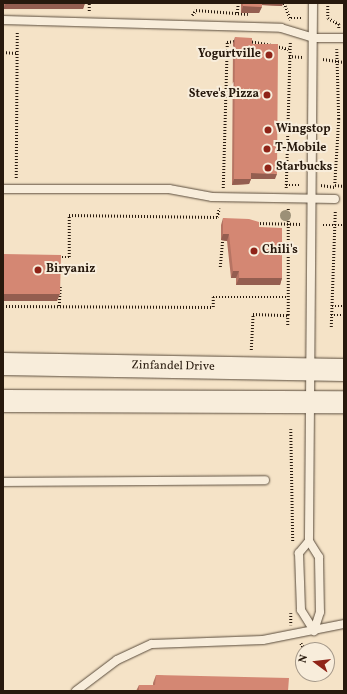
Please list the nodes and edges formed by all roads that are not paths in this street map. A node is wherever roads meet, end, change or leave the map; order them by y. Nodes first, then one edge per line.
1 (313, 3) edge
2 (3, 20) edge
3 (313, 38) junction
4 (344, 38) edge
5 (3, 189) edge
6 (335, 199) road end
7 (311, 200) junction
8 (3, 364) edge
9 (310, 370) junction
10 (344, 370) edge
11 (3, 401) edge
12 (310, 402) junction
13 (344, 402) edge
14 (265, 480) dead end
15 (3, 482) edge
16 (309, 541) junction
17 (344, 624) edge
18 (314, 631) junction
19 (76, 691) edge

1 - 3 lane
2 - 3 lane
3 - 4 lane
3 - 7 lane
5 - 7 lane
6 - 7 lane
7 - 9 lane
8 - 9 main road, Zinfandel Drive
9 - 10 main road, Zinfandel Drive
9 - 12 lane
11 - 12 main road
12 - 13 main road
12 - 16 lane
14 - 15 lane
16 - 18 lane
16 - 18 lane
17 - 18 lane
18 - 19 lane

